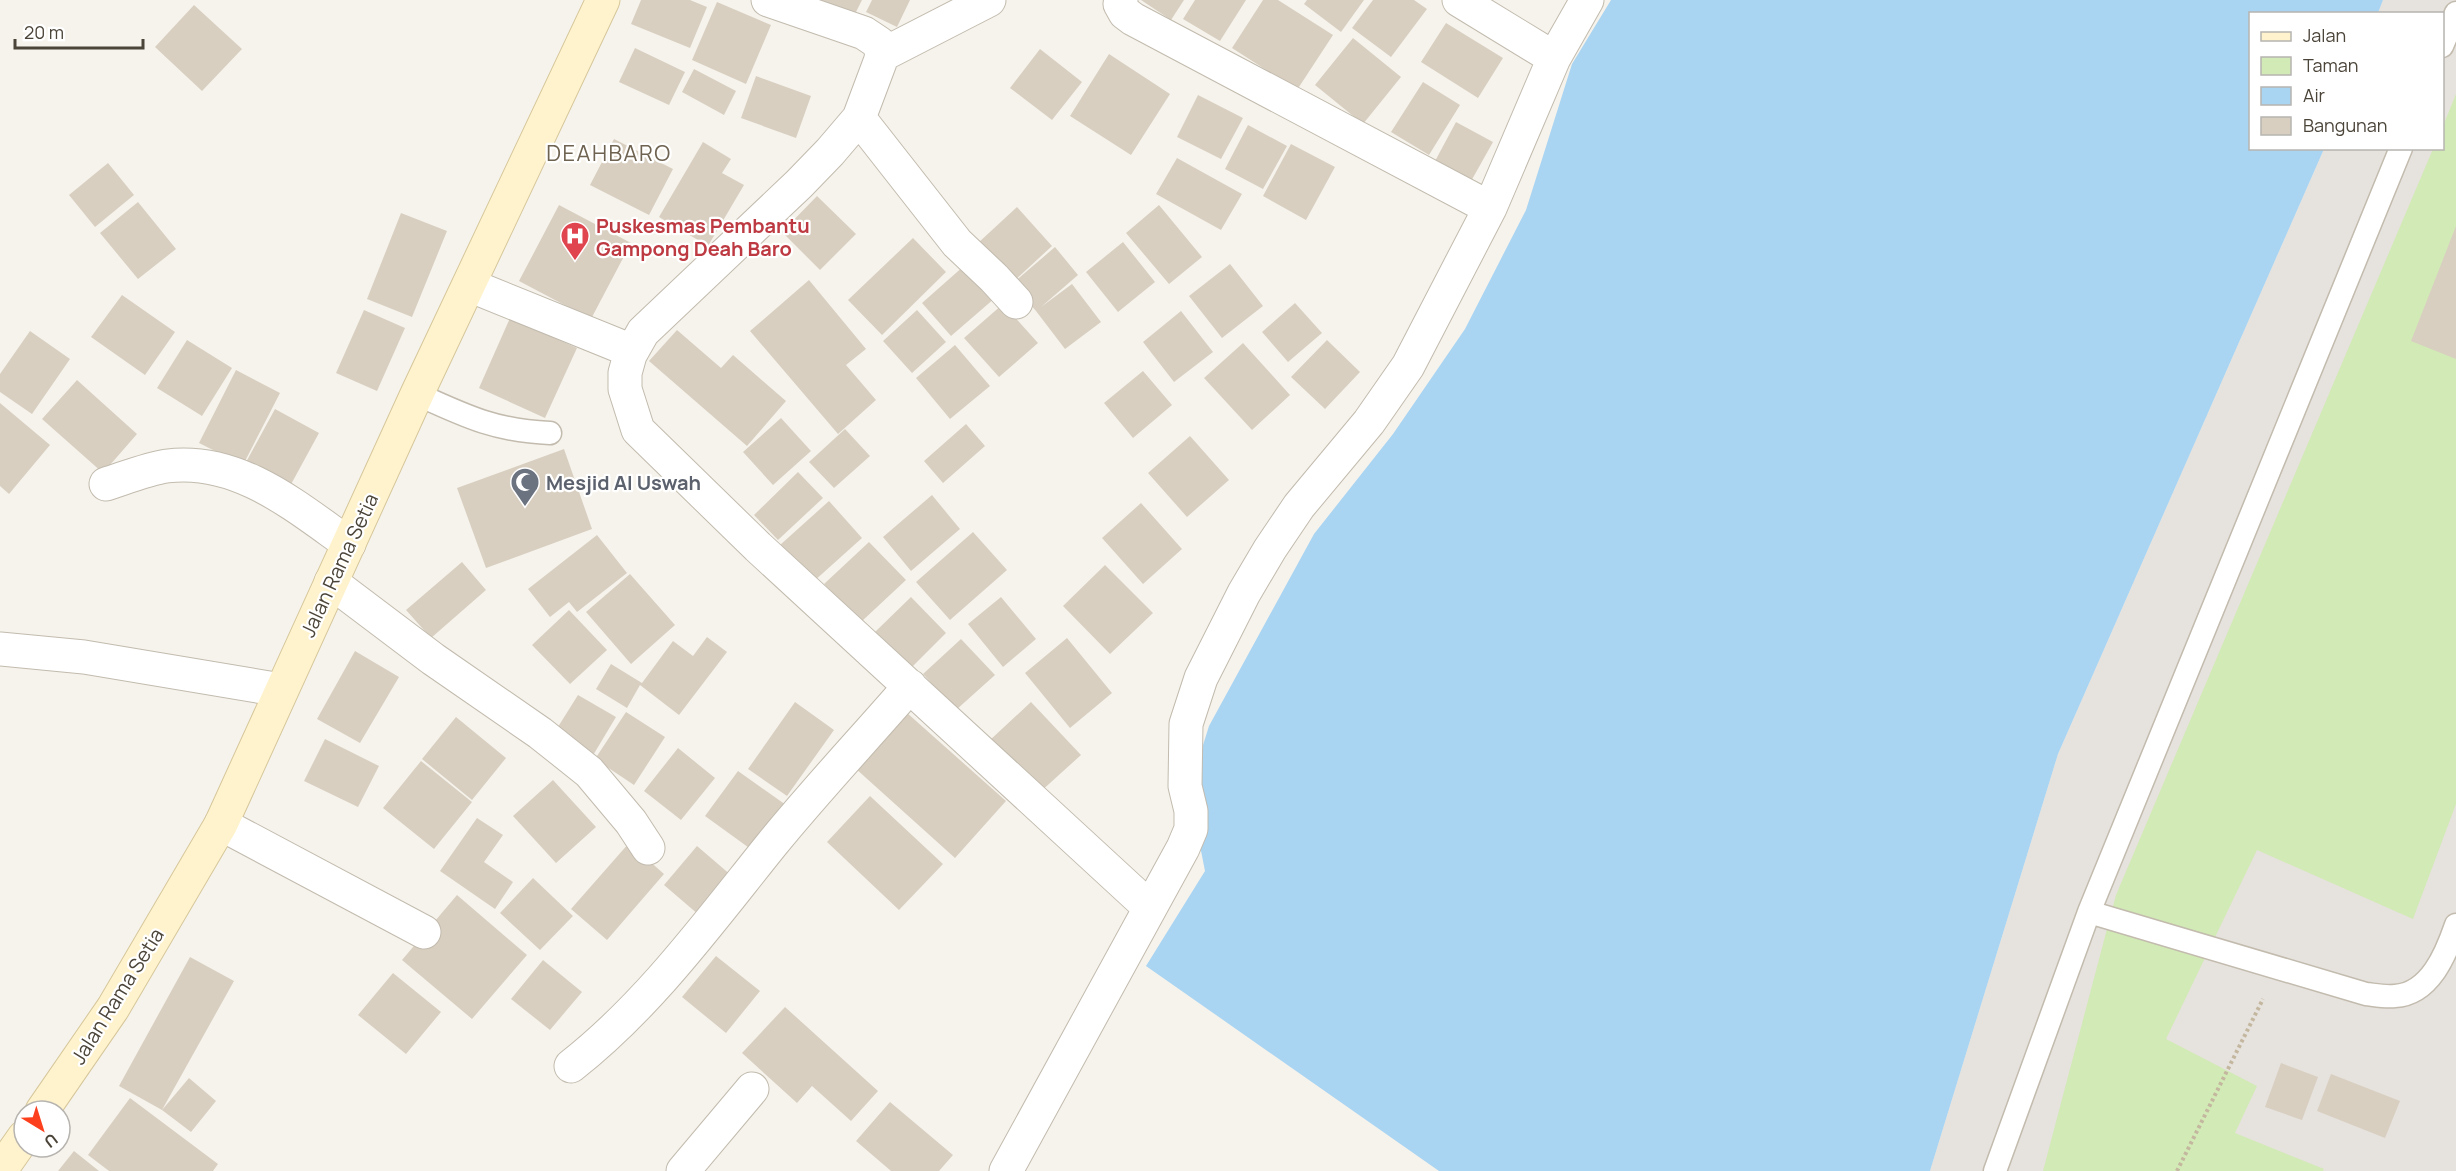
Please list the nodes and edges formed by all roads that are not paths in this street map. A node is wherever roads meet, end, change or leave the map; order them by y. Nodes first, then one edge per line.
1 (603, 0) edge
2 (768, 0) edge
3 (989, 0) edge
4 (1459, 0) edge
5 (1587, 0) edge
6 (1114, 1) edge
7 (2456, 13) edge
8 (2444, 41) edge
9 (882, 54) junction
10 (1554, 58) junction
11 (859, 118) junction
12 (2400, 150) edge
13 (1490, 208) junction
14 (469, 285) junction
15 (1016, 302) dead end
16 (632, 351) junction
17 (417, 394) junction
18 (550, 433) dead end
19 (106, 484) dead end
20 (349, 544) junction
21 (331, 582) junction
22 (0, 649) edge
23 (910, 686) junction
24 (281, 690) junction
25 (220, 824) junction
26 (648, 848) dead end
27 (1149, 907) junction
28 (2089, 912) junction
29 (2456, 925) edge
30 (424, 932) dead end
31 (571, 1066) dead end
32 (752, 1089) dead end
33 (50, 1099) edge
34 (12, 1154) edge
35 (0, 1171) edge
36 (683, 1171) edge
37 (1006, 1171) edge
38 (1995, 1171) edge

1 - 14 street, Jalan Rama Setia
2 - 9 street
3 - 9 street
4 - 10 street
5 - 10 street
6 - 13 street
7 - 8 lane
9 - 11 street
10 - 13 street
11 - 15 street
11 - 16 street
12 - 28 lane
13 - 27 street
14 - 16 street
14 - 17 street, Jalan Rama Setia
16 - 23 street
17 - 18 lane
17 - 20 street, Jalan Rama Setia
19 - 20 street
20 - 21 street, Jalan Rama Setia
21 - 24 street, Jalan Rama Setia
21 - 26 street
22 - 24 street
23 - 27 street
23 - 31 street
24 - 25 street, Jalan Rama Setia
25 - 30 street
25 - 33 street, Jalan Rama Setia
27 - 37 street
28 - 29 lane
28 - 38 lane
32 - 36 street
34 - 35 street

